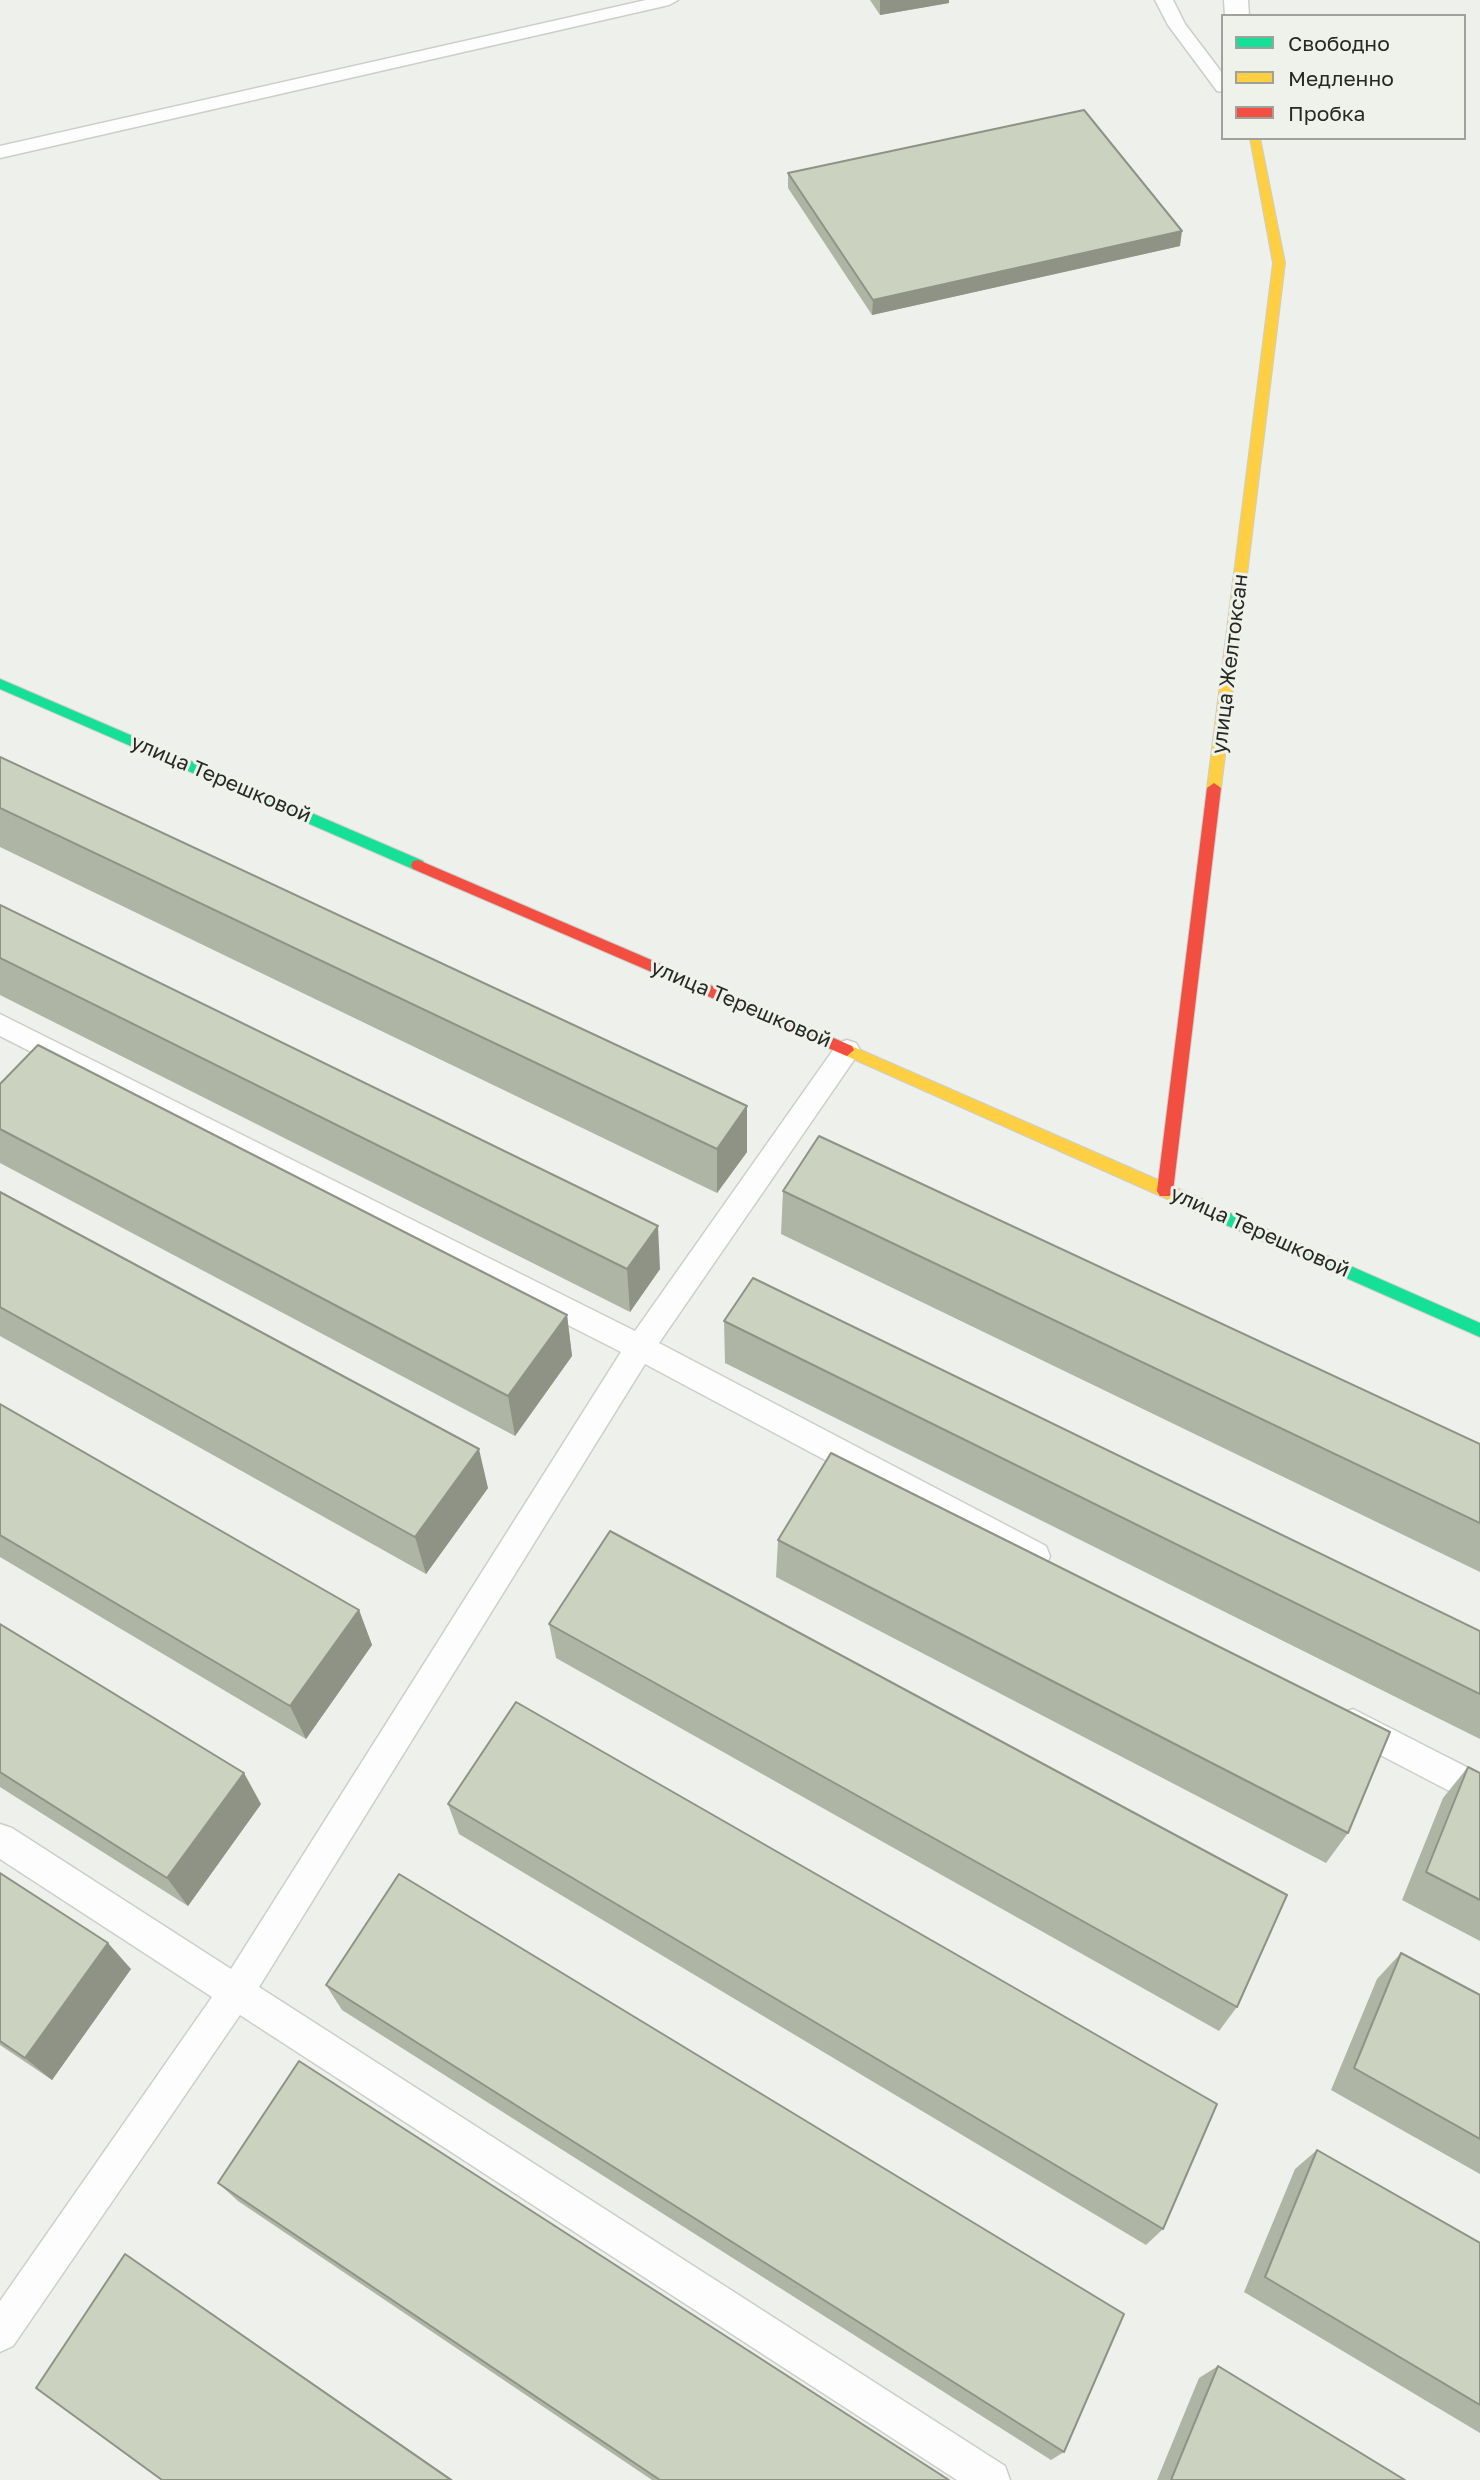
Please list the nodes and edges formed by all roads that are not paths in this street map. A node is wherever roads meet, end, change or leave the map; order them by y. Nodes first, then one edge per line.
1 (669, 0) edge
2 (1164, 0) edge
3 (1221, 84) edge
4 (1255, 140) edge
5 (0, 152) edge
6 (0, 684) edge
7 (0, 1024) edge
8 (847, 1050) junction
9 (1165, 1191) junction
10 (1480, 1330) edge
11 (640, 1347) junction
12 (1060, 1569) edge
13 (1332, 1713) edge
14 (1480, 1791) edge
15 (0, 1840) edge
16 (236, 1992) junction
17 (0, 2333) edge
18 (991, 2480) edge

1 - 5 lane
2 - 3 lane
4 - 9 street, улица Желтоксан
6 - 8 street, улица Терешковой
7 - 11 lane
8 - 9 street, улица Терешковой
8 - 11 lane
9 - 10 street, улица Терешковой
11 - 12 lane
11 - 16 lane
13 - 14 lane
15 - 16 lane
16 - 17 lane
16 - 18 lane

